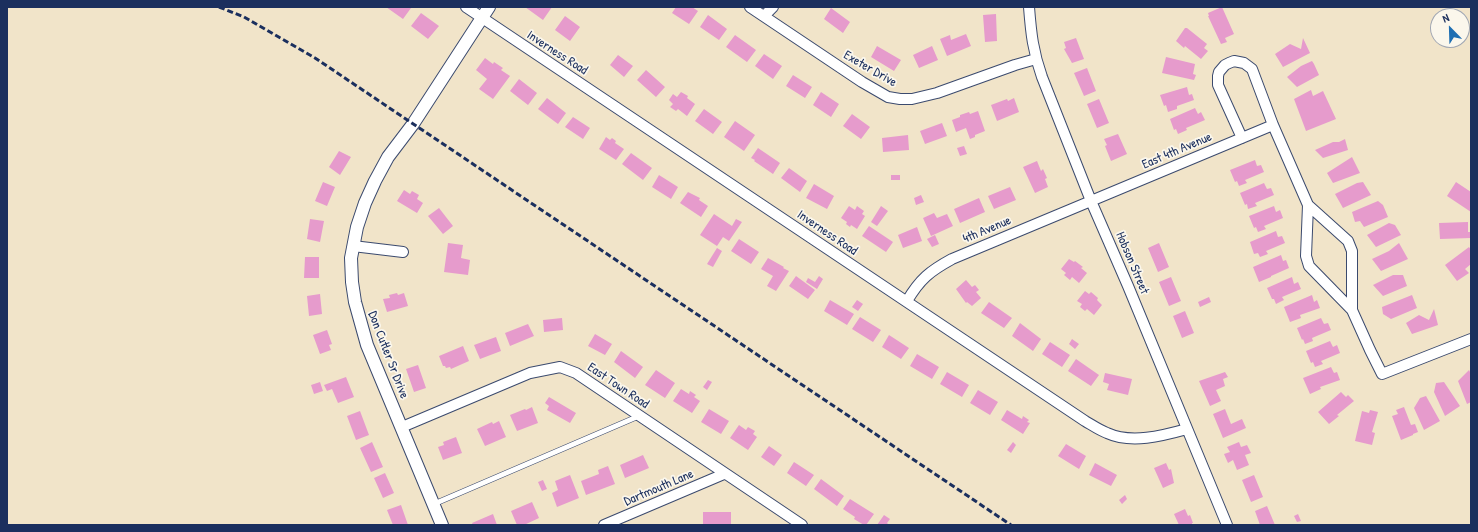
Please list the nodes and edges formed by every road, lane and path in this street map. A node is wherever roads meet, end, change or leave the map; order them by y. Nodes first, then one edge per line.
1 (466, 7) edge
2 (489, 7) edge
3 (750, 7) edge
4 (773, 7) edge
5 (1029, 7) edge
6 (764, 16) junction
7 (482, 18) junction
8 (1036, 59) junction
9 (1273, 125) junction
10 (1242, 138) junction
11 (1091, 201) junction
12 (1308, 205) junction
13 (352, 246) junction
14 (403, 252) dead end
15 (907, 301) junction
16 (1352, 310) junction
17 (1471, 339) edge
18 (639, 416) junction
19 (402, 427) junction
20 (1187, 429) junction
21 (724, 474) junction
22 (433, 504) junction
23 (442, 525) edge
24 (604, 525) edge
25 (802, 525) edge
26 (1227, 525) edge

1 - 7 street, Inverness Road
2 - 7 street, Don Cutler Sr Drive
3 - 6 street, Exeter Drive
4 - 6 street
5 - 8 street, Hobson Street
6 - 8 street, Exeter Drive
7 - 13 street, Don Cutler Sr Drive
7 - 15 street, Inverness Road
8 - 11 street, Hobson Street
9 - 10 street, East 4th Avenue
9 - 10 street
9 - 12 street
10 - 11 street, East 4th Avenue
11 - 15 street, 4th Avenue
11 - 20 street, Hobson Street
12 - 16 street
12 - 16 street
13 - 14 street
13 - 19 street, Don Cutler Sr Drive
15 - 20 street, Inverness Road
16 - 17 street
18 - 19 street, East Town Road
18 - 21 street, East Town Road
18 - 22 lane
19 - 22 street, Don Cutler Sr Drive
20 - 26 street, Hobson Street
21 - 24 street, Dartmouth Lane
21 - 25 street, East Town Road
22 - 23 street, Don Cutler Sr Drive

